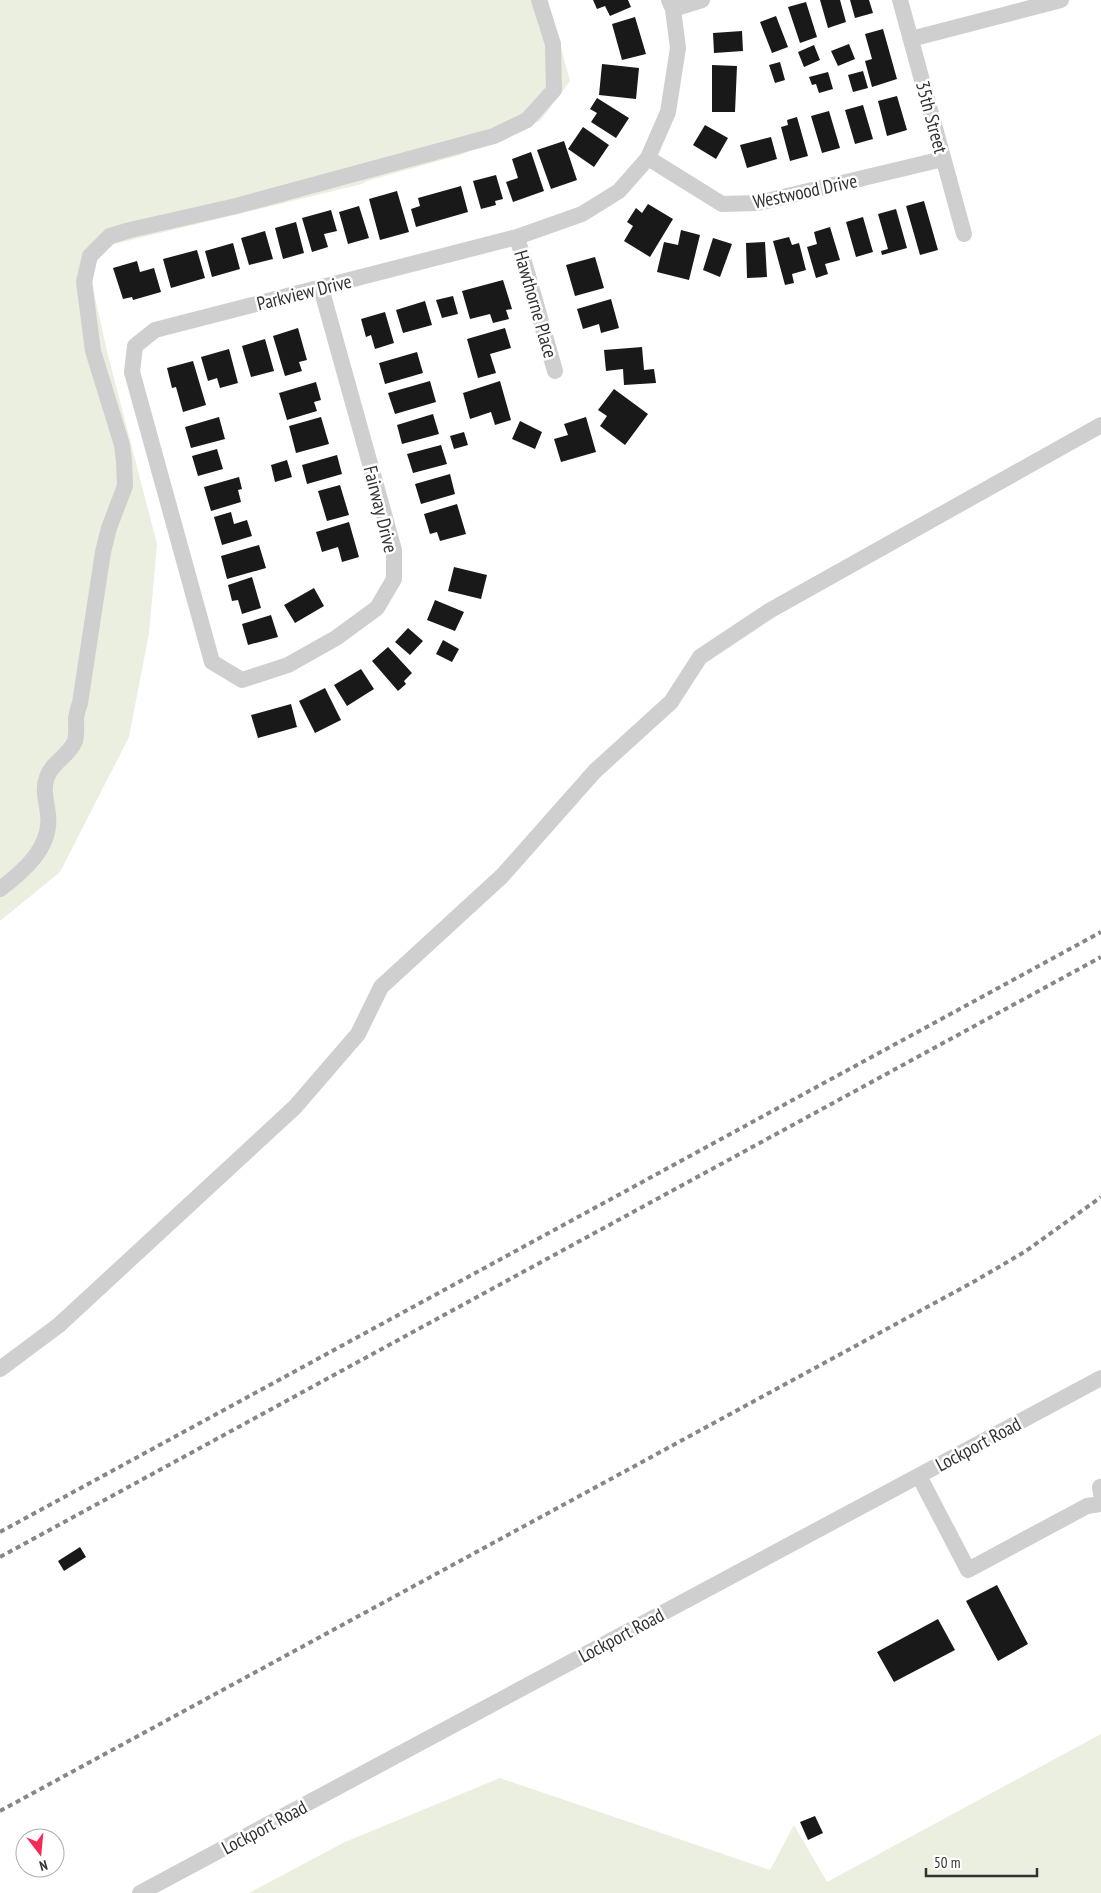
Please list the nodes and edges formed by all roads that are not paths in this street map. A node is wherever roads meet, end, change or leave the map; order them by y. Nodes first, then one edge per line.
1 (539, 0) edge
2 (702, 0) edge
3 (900, 0) edge
4 (1061, 0) edge
5 (671, 4) edge
6 (911, 39) junction
7 (648, 158) junction
8 (943, 159) junction
9 (964, 234) dead end
10 (517, 237) junction
11 (321, 288) junction
12 (556, 370) dead end
13 (1101, 425) edge
14 (242, 680) joint
15 (0, 889) edge
16 (0, 1369) edge
17 (1101, 1378) edge
18 (919, 1476) junction
19 (1101, 1504) edge
20 (140, 1893) edge

1 - 15 street
2 - 5 street
3 - 6 street, 35th Street
4 - 6 street
5 - 7 street, Parkview Drive
6 - 8 street, 35th Street
7 - 8 street, Westwood Drive
7 - 10 street, Parkview Drive
8 - 9 street, 35th Street
10 - 11 street, Parkview Drive
10 - 12 street, Hawthorne Place
11 - 14 street, Fairway Drive
11 - 14 street, Parkview Drive
13 - 16 street
17 - 18 street, Lockport Road
18 - 19 street
18 - 20 street, Lockport Road

